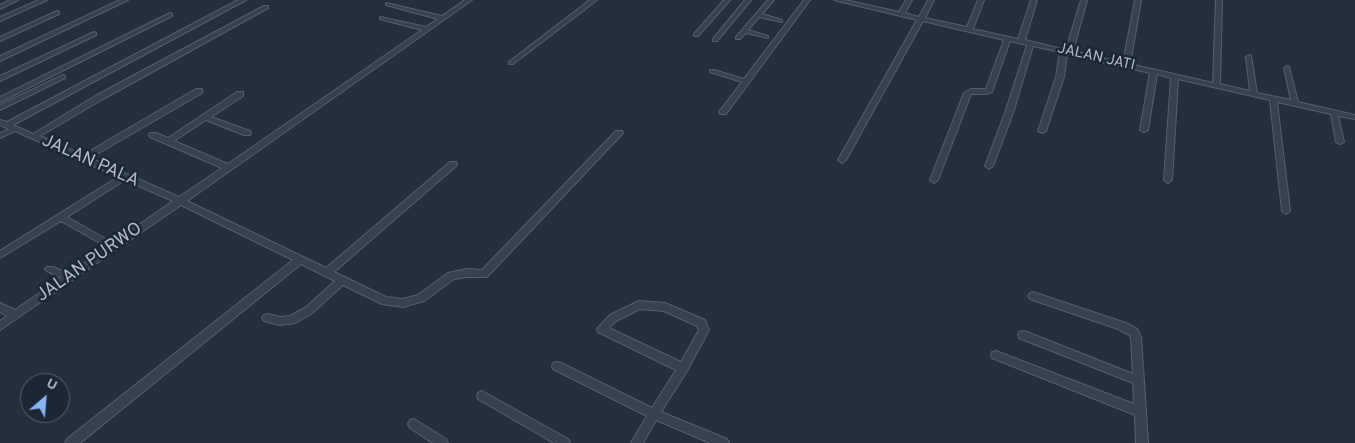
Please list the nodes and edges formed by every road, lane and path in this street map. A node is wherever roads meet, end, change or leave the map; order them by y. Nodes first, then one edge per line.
1 (15, 0) edge
2 (44, 0) edge
3 (125, 0) edge
4 (243, 0) edge
5 (469, 0) edge
6 (594, 0) edge
7 (727, 0) edge
8 (748, 0) edge
9 (772, 0) edge
10 (807, 0) edge
11 (837, 0) edge
12 (877, 0) edge
13 (909, 0) edge
14 (931, 0) edge
15 (981, 0) edge
16 (1034, 0) edge
17 (1084, 0) edge
18 (1138, 0) edge
19 (1219, 0) edge
20 (388, 4) dead end
21 (0, 7) edge
22 (266, 7) dead end
23 (872, 8) junction
24 (57, 13) dead end
25 (901, 14) junction
26 (170, 15) dead end
27 (758, 16) junction
28 (382, 18) dead end
29 (443, 18) junction
30 (0, 19) edge
31 (921, 19) junction
32 (780, 21) dead end
33 (426, 29) junction
34 (969, 30) junction
35 (745, 31) junction
36 (94, 34) dead end
37 (696, 34) dead end
38 (766, 37) dead end
39 (738, 38) dead end
40 (1008, 38) junction
41 (0, 39) edge
42 (715, 40) dead end
43 (1021, 41) junction
44 (1031, 44) junction
45 (1066, 51) junction
46 (1249, 57) dead end
47 (0, 59) edge
48 (511, 63) dead end
49 (1126, 65) junction
50 (1287, 68) dead end
51 (1154, 71) junction
52 (712, 72) dead end
53 (1175, 76) junction
54 (63, 77) dead end
55 (0, 80) edge
56 (745, 81) junction
57 (1216, 85) junction
58 (199, 91) dead end
59 (240, 94) dead end
60 (1254, 94) junction
61 (1273, 98) junction
62 (0, 100) edge
63 (1295, 103) junction
64 (0, 108) edge
65 (722, 112) dead end
66 (1334, 112) junction
67 (204, 117) junction
68 (1355, 117) edge
69 (7, 125) edge
70 (1144, 130) dead end
71 (1042, 131) dead end
72 (247, 133) dead end
73 (619, 133) dead end
74 (153, 135) dead end
75 (0, 136) edge
76 (33, 136) junction
77 (168, 142) junction
78 (1340, 142) dead end
79 (83, 159) junction
80 (842, 160) dead end
81 (453, 164) dead end
82 (989, 166) dead end
83 (228, 167) junction
84 (124, 177) junction
85 (934, 180) dead end
86 (1168, 180) dead end
87 (180, 201) junction
88 (1286, 211) dead end
89 (61, 217) junction
90 (114, 247) junction
91 (0, 254) edge
92 (299, 260) junction
93 (50, 269) dead end
94 (326, 273) junction
95 (69, 278) junction
96 (342, 280) junction
97 (1033, 296) dead end
98 (0, 307) edge
99 (15, 315) junction
100 (267, 318) dead end
101 (0, 326) edge
102 (1023, 335) dead end
103 (996, 355) dead end
104 (557, 366) dead end
105 (683, 368) junction
106 (1139, 381) junction
107 (482, 396) dead end
108 (1141, 412) junction
109 (654, 414) junction
110 (414, 424) dead end
111 (71, 443) edge
112 (442, 443) edge
113 (564, 443) edge
114 (637, 443) edge
115 (723, 443) edge
116 (1142, 443) edge

1 - 21 street
2 - 30 street
3 - 47 street
4 - 69 street
5 - 29 street, JALAN PURWO
6 - 48 street
7 - 37 street
8 - 42 street
9 - 27 street
10 - 56 street
11 - 23 street, JALAN JATI
12 - 23 street
13 - 25 street
14 - 31 street
15 - 34 street
16 - 43 street
17 - 45 street
18 - 49 street
19 - 57 street
20 - 29 street
22 - 76 street
23 - 25 street, JALAN JATI
24 - 41 street
25 - 31 street, JALAN JATI
26 - 62 street
27 - 32 street
27 - 35 street
28 - 33 street
29 - 33 street, JALAN PURWO
31 - 34 street, JALAN JATI
31 - 80 street
33 - 83 street, JALAN PURWO
34 - 40 street, JALAN JATI
35 - 38 street
35 - 39 street
36 - 55 street
40 - 43 street, JALAN JATI
40 - 85 street
43 - 44 street, JALAN JATI
44 - 45 street, JALAN JATI
44 - 82 street
45 - 49 street, JALAN JATI
45 - 71 street
46 - 60 street
49 - 51 street, JALAN JATI
50 - 63 street
51 - 53 street, JALAN JATI
51 - 70 street
52 - 56 street
53 - 57 street, JALAN JATI
53 - 86 street
54 - 64 street
56 - 65 street
57 - 60 street, JALAN JATI
58 - 79 street
59 - 67 street
60 - 61 street, JALAN JATI
61 - 63 street, JALAN JATI
61 - 88 street
63 - 66 street, JALAN JATI
66 - 68 street, JALAN JATI
66 - 78 street
67 - 72 street
67 - 77 street
69 - 75 street
69 - 76 street, JALAN PALA
73 - 96 street, JALAN PALA
74 - 77 street
76 - 79 street, JALAN PALA
77 - 83 street
79 - 84 street, JALAN PALA
81 - 94 street
83 - 87 street, JALAN PURWO
84 - 87 street, JALAN PALA
84 - 89 street
87 - 90 street, JALAN PURWO
87 - 92 street, JALAN PALA
89 - 90 street
89 - 91 street
90 - 95 street, JALAN PURWO
92 - 94 street, JALAN PALA
92 - 111 street
93 - 95 street
94 - 96 street, JALAN PALA
95 - 99 street, JALAN PURWO
96 - 100 street
97 - 106 street
98 - 99 street
99 - 101 street, JALAN PURWO
102 - 106 street
103 - 108 street
104 - 109 street
105 - 105 street
105 - 109 street
106 - 108 street
107 - 113 street
108 - 116 street
109 - 114 street
109 - 115 street
110 - 112 street

